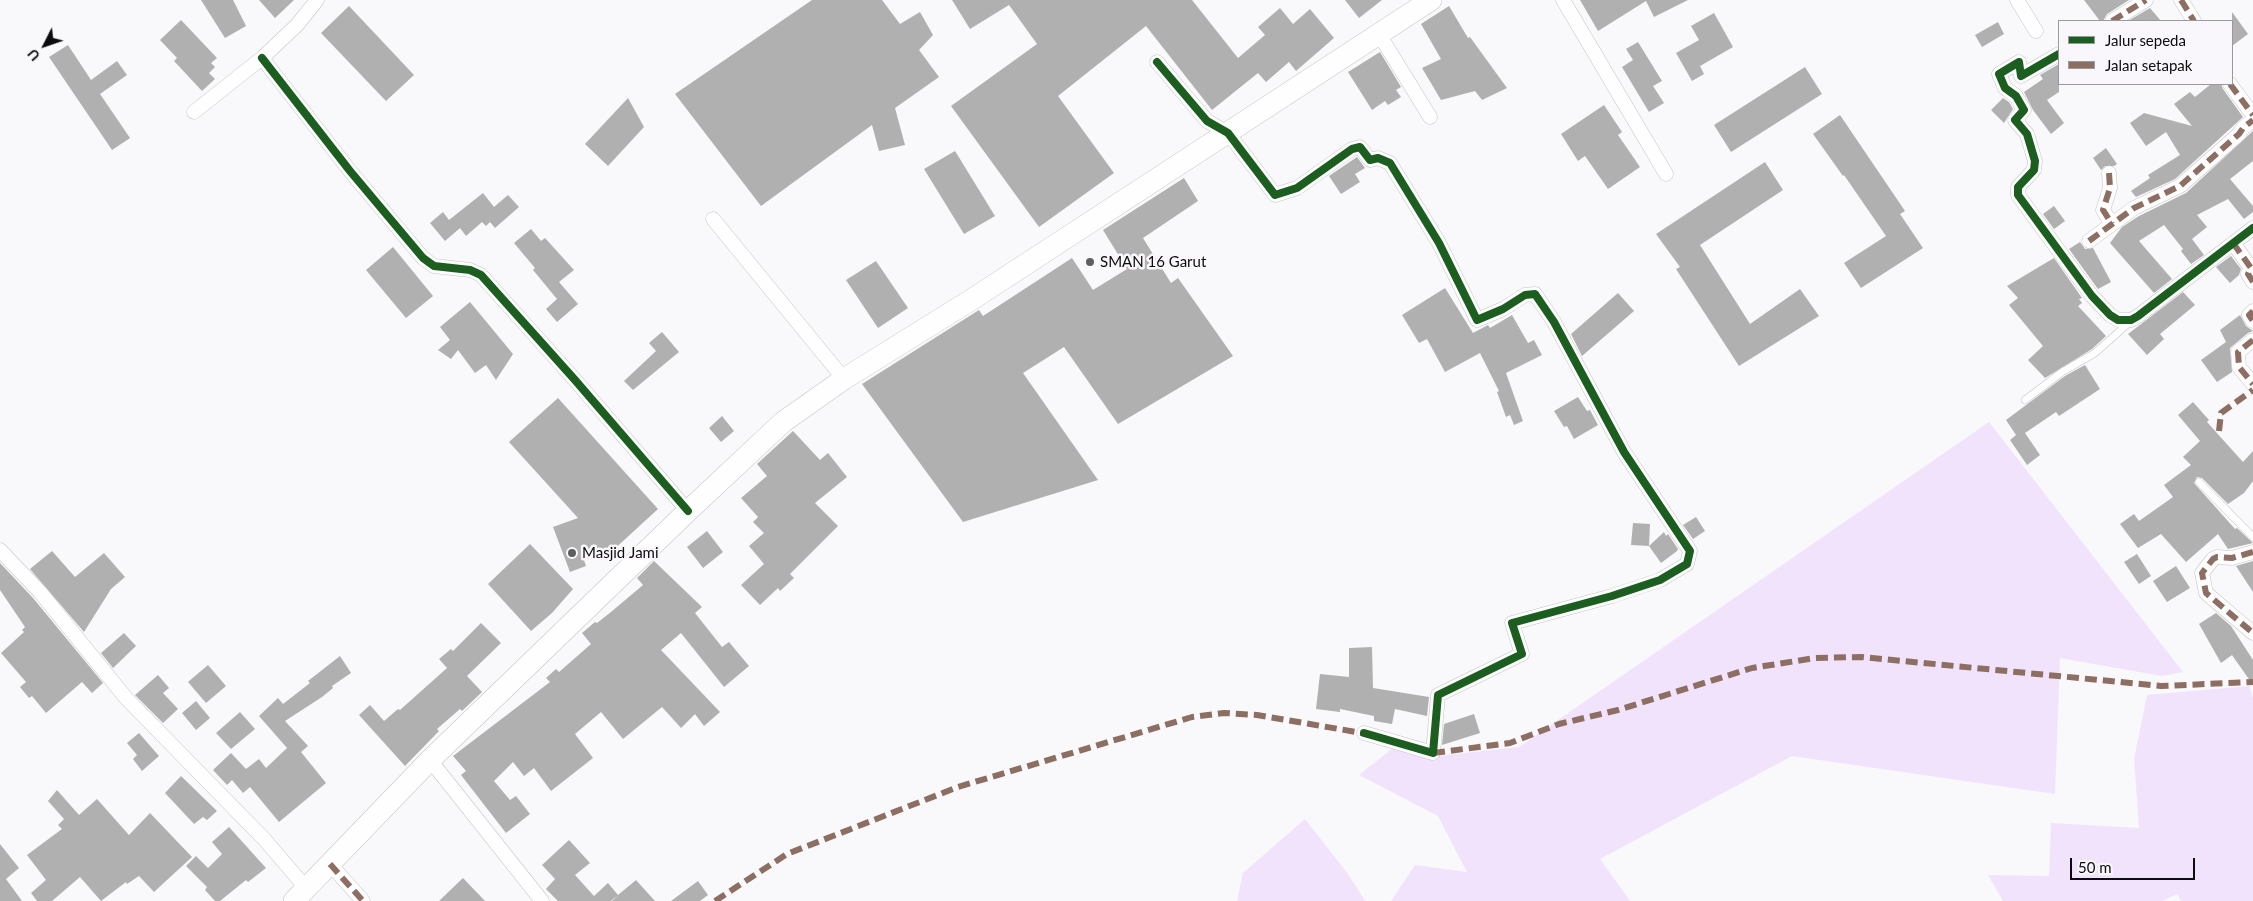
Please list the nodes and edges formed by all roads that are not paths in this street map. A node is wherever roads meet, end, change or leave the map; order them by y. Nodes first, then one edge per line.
1 (317, 0) edge
2 (1431, 0) edge
3 (1563, 0) edge
4 (2017, 0) edge
5 (2146, 0) edge
6 (2181, 0) edge
7 (2114, 20) edge
8 (2193, 20) edge
9 (2036, 31) dead end
10 (1379, 34) junction
11 (2058, 55) edge
12 (262, 58) junction
13 (1157, 62) dead end
14 (2231, 85) edge
15 (194, 112) dead end
16 (2253, 114) edge
17 (1430, 117) dead end
18 (2253, 120) edge
19 (1228, 132) junction
20 (2109, 173) dead end
21 (1666, 174) dead end
22 (713, 218) dead end
23 (2112, 224) junction
24 (2253, 228) edge
25 (2089, 242) dead end
26 (2233, 243) junction
27 (2253, 282) edge
28 (2253, 310) edge
29 (2131, 320) junction
30 (2253, 321) edge
31 (2253, 340) edge
32 (844, 379) junction
33 (2253, 384) edge
34 (2025, 400) dead end
35 (2199, 482) dead end
36 (688, 511) junction
37 (2253, 537) edge
38 (0, 550) edge
39 (2253, 552) edge
40 (2253, 633) edge
41 (1364, 733) dead end
42 (430, 760) junction
43 (330, 864) junction
44 (300, 895) edge
45 (363, 901) edge
46 (542, 901) edge

1 - 12 street
2 - 10 main road
3 - 21 street
4 - 9 street
5 - 7 street
6 - 8 street
10 - 17 street
10 - 19 main road
11 - 29 street
12 - 15 street
12 - 36 street
13 - 19 street
14 - 16 street
18 - 23 street
19 - 32 main road
19 - 41 street
20 - 23 street
22 - 32 street
23 - 25 street
24 - 26 street
26 - 27 street
26 - 29 street
28 - 30 street
29 - 34 lane
31 - 33 street
32 - 36 main road
35 - 37 lane
36 - 42 main road
38 - 44 street
39 - 40 street
42 - 43 main road
42 - 46 street
43 - 44 main road
43 - 45 street

